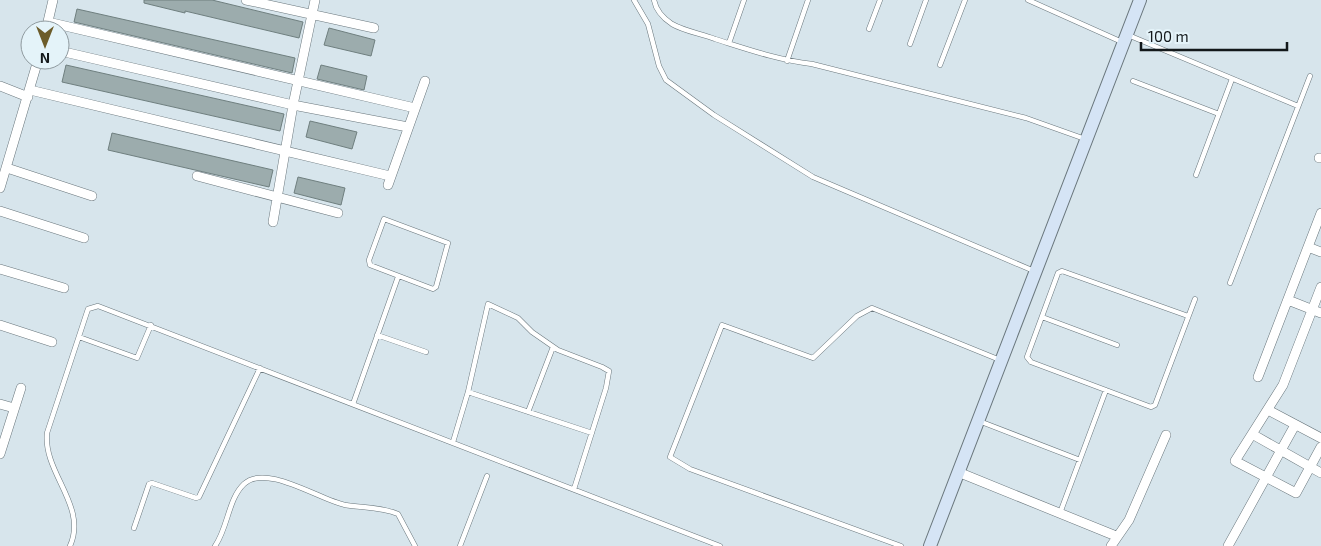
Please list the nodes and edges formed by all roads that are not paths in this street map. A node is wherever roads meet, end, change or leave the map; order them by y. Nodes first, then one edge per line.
1 (53, 0) edge
2 (246, 0) edge
3 (316, 0) edge
4 (634, 0) edge
5 (654, 0) edge
6 (744, 0) edge
7 (808, 0) edge
8 (880, 0) edge
9 (926, 0) edge
10 (965, 0) edge
11 (1028, 0) edge
12 (1140, 0) edge
13 (312, 15) junction
14 (48, 20) edge
15 (374, 28) dead end
16 (869, 29) dead end
17 (70, 31) edge
18 (1125, 39) junction
19 (729, 43) junction
20 (910, 44) dead end
21 (70, 53) edge
22 (787, 61) junction
23 (940, 65) dead end
24 (35, 70) edge
25 (1310, 76) dead end
26 (1232, 79) junction
27 (1133, 80) dead end
28 (425, 81) dead end
29 (299, 82) junction
30 (0, 86) edge
31 (29, 94) junction
32 (293, 105) junction
33 (1298, 106) junction
34 (415, 108) junction
35 (1219, 114) junction
36 (408, 127) junction
37 (1086, 139) junction
38 (285, 152) junction
39 (7, 168) junction
40 (1196, 175) dead end
41 (197, 176) dead end
42 (0, 188) edge
43 (92, 196) dead end
44 (278, 197) junction
45 (0, 211) edge
46 (338, 213) dead end
47 (1321, 213) edge
48 (273, 222) dead end
49 (84, 238) dead end
50 (1308, 247) junction
51 (1321, 252) edge
52 (0, 269) edge
53 (1035, 272) junction
54 (398, 277) junction
55 (1230, 283) dead end
56 (1321, 287) edge
57 (64, 288) dead end
58 (1195, 299) dead end
59 (1288, 300) junction
60 (1317, 312) edge
61 (1188, 316) junction
62 (1042, 317) junction
63 (0, 325) edge
64 (151, 325) junction
65 (377, 335) junction
66 (79, 337) junction
67 (52, 342) dead end
68 (1117, 345) dead end
69 (553, 347) junction
70 (426, 352) dead end
71 (1001, 361) junction
72 (260, 368) junction
73 (1258, 377) dead end
74 (21, 388) dead end
75 (1106, 390) junction
76 (468, 392) junction
77 (0, 404) edge
78 (353, 404) junction
79 (14, 408) junction
80 (1268, 410) junction
81 (528, 412) junction
82 (978, 421) junction
83 (1295, 425) junction
84 (592, 434) junction
85 (1252, 434) junction
86 (1166, 435) dead end
87 (1321, 438) edge
88 (453, 442) junction
89 (1321, 447) edge
90 (1280, 450) junction
91 (0, 454) edge
92 (1080, 460) junction
93 (1310, 467) junction
94 (958, 472) junction
95 (1321, 473) edge
96 (487, 476) dead end
97 (1265, 477) junction
98 (574, 489) junction
99 (1060, 513) junction
100 (134, 528) dead end
101 (1116, 536) junction
102 (70, 546) edge
103 (215, 546) edge
104 (415, 546) edge
105 (460, 546) edge
106 (720, 546) edge
107 (900, 546) edge
108 (930, 546) edge
109 (1111, 546) edge
110 (1228, 546) edge

1 - 14 street
2 - 13 street
3 - 13 street
4 - 53 lane
5 - 19 lane
6 - 19 lane
7 - 22 lane
8 - 16 lane
9 - 20 lane
10 - 23 lane
11 - 18 lane
12 - 18 main road
13 - 15 street
13 - 29 street
17 - 29 street
18 - 26 lane
18 - 37 main road
19 - 22 lane
21 - 32 street
22 - 37 lane
24 - 31 street
25 - 33 lane
26 - 33 lane
26 - 35 lane
27 - 35 lane
28 - 34 street
29 - 32 street
29 - 34 street
30 - 31 street
31 - 38 street
31 - 39 street
32 - 36 street
32 - 38 street
33 - 55 lane
34 - 36 street
35 - 40 lane
36 - 38 street
37 - 53 main road
38 - 44 street
39 - 42 street
39 - 43 street
41 - 44 street
44 - 46 street
44 - 48 street
45 - 49 street
47 - 50 street
50 - 51 street
50 - 59 street
52 - 57 street
53 - 71 main road
54 - 54 lane
54 - 65 lane
56 - 60 street
58 - 61 lane
59 - 60 street
59 - 73 street
60 - 80 street
61 - 62 lane
61 - 75 lane
62 - 68 lane
62 - 75 lane
63 - 67 street
64 - 66 lane
64 - 66 lane
64 - 72 lane
65 - 70 lane
65 - 78 lane
66 - 102 lane
69 - 76 lane
69 - 81 lane
69 - 84 lane
71 - 82 main road
71 - 107 lane
72 - 78 lane
72 - 100 lane
74 - 79 street
75 - 92 lane
76 - 81 lane
76 - 88 lane
77 - 79 street
78 - 88 lane
79 - 91 street
80 - 83 street
80 - 85 street
81 - 84 lane
82 - 92 lane
82 - 94 main road
83 - 87 street
83 - 90 street
84 - 98 lane
85 - 90 street
85 - 97 street
86 - 101 street
88 - 98 lane
89 - 93 street
90 - 93 street
90 - 97 street
92 - 99 lane
93 - 95 street
93 - 97 street
94 - 99 street
94 - 108 main road
96 - 105 lane
97 - 110 street
98 - 106 lane
99 - 101 street
101 - 109 street
103 - 104 lane

